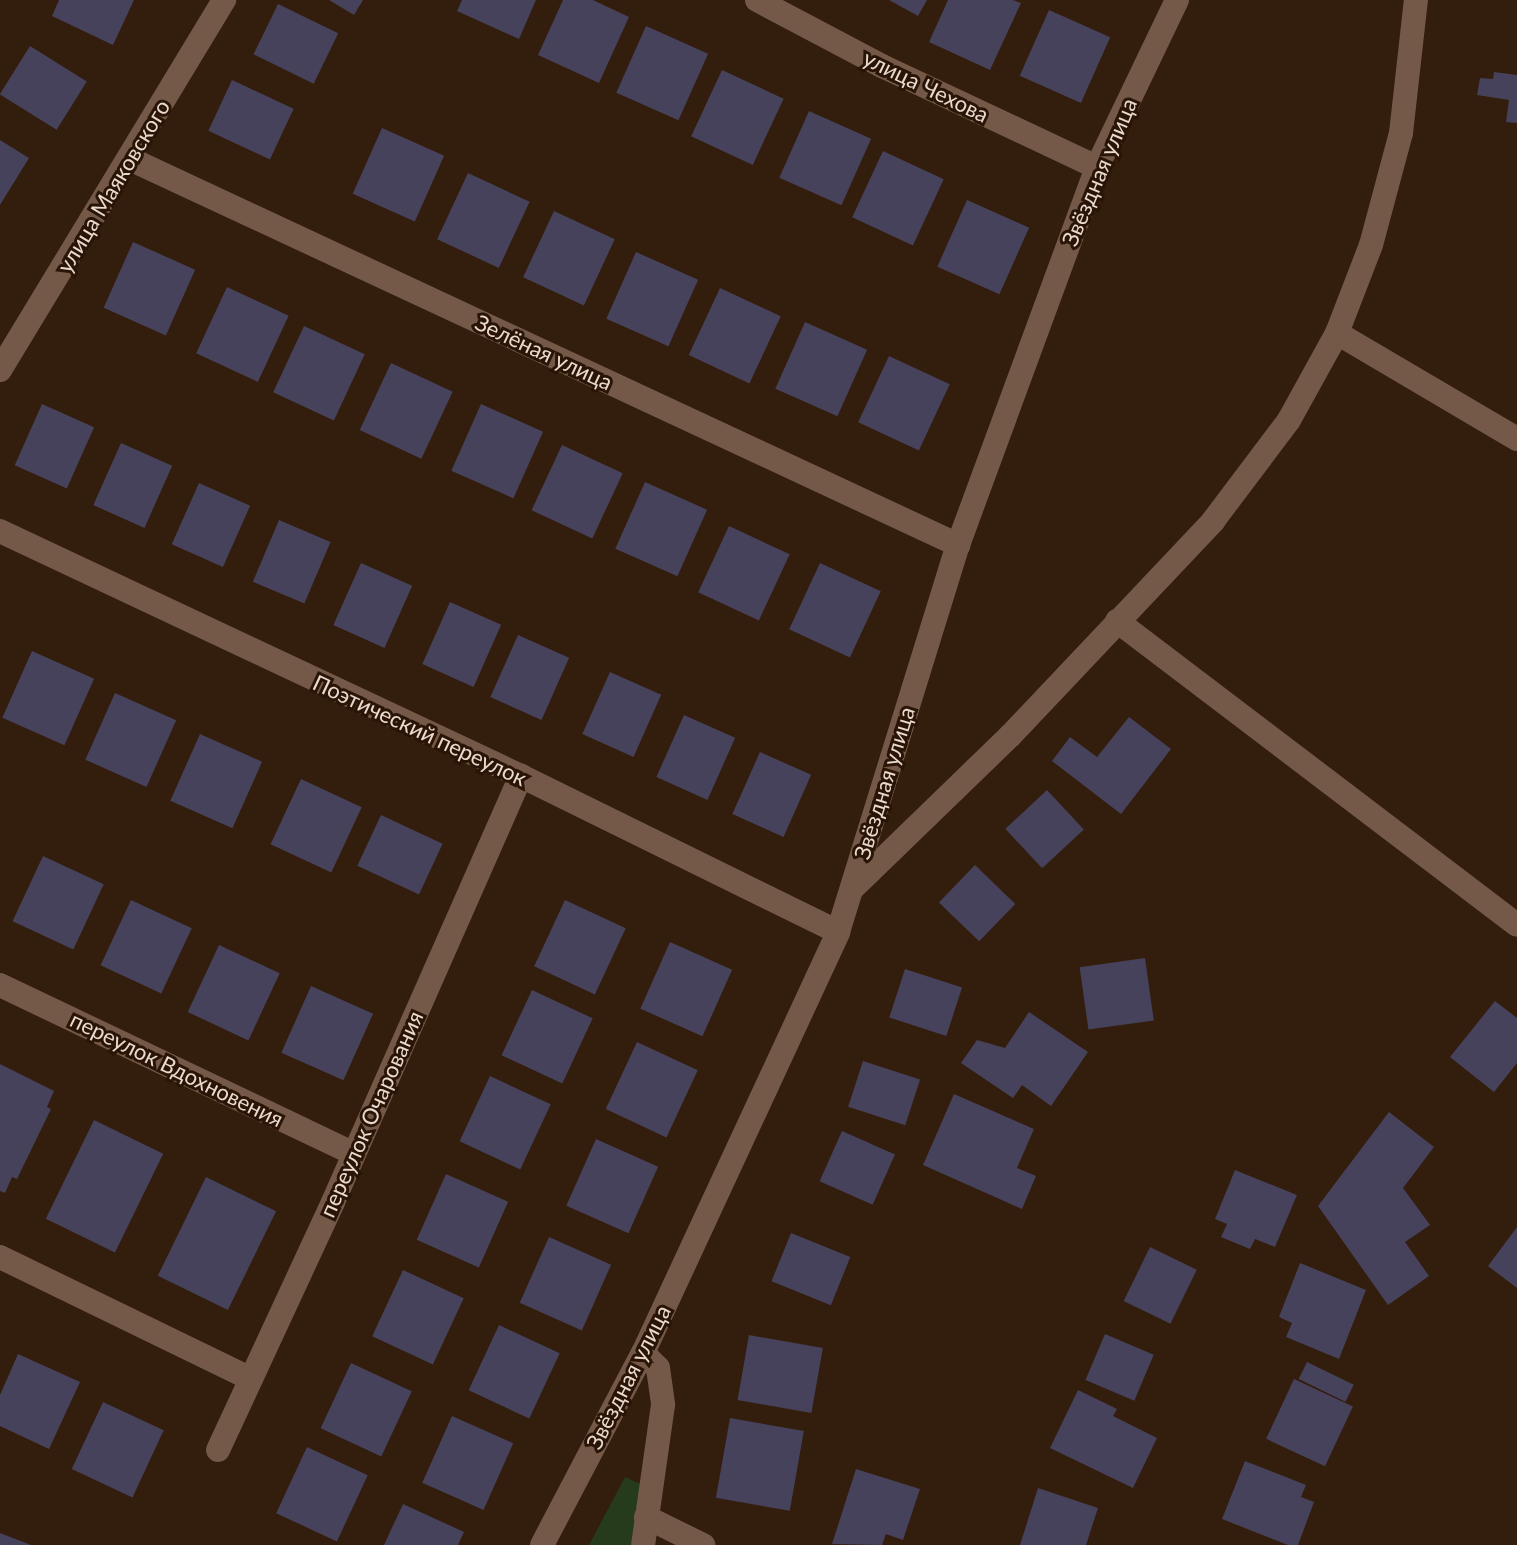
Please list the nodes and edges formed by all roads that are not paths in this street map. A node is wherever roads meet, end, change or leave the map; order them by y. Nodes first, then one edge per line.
1 (224, 0) edge
2 (757, 0) edge
3 (1177, 0) edge
4 (1416, 0) edge
5 (130, 159) junction
6 (1097, 167) junction
7 (1337, 333) junction
8 (0, 370) edge
9 (1517, 439) edge
10 (0, 531) edge
11 (958, 545) junction
12 (1117, 621) junction
13 (521, 776) junction
14 (851, 889) junction
15 (1517, 925) edge
16 (838, 932) junction
17 (0, 985) edge
18 (354, 1154) junction
19 (0, 1257) edge
20 (643, 1353) junction
21 (251, 1379) junction
22 (218, 1450) dead end
23 (646, 1517) junction
24 (542, 1545) edge
25 (643, 1545) edge
26 (703, 1545) edge

1 - 5 street, улица Маяковского
2 - 6 street, улица Чехова
3 - 6 street, Звёздная улица
4 - 7 street
5 - 8 street, улица Маяковского
5 - 11 street, Зелёная улица
6 - 11 street, Звёздная улица
7 - 9 street
7 - 12 street
10 - 13 street, Поэтический переулок
11 - 14 street, Звёздная улица
12 - 14 street
12 - 15 street
13 - 16 street, Поэтический переулок
13 - 18 street, переулок Очарования
14 - 16 street, Звёздная улица
16 - 20 street, Звёздная улица
17 - 18 street, переулок Вдохновения
18 - 21 street, переулок Очарования
19 - 21 street
20 - 23 street
20 - 24 street, Звёздная улица
21 - 22 street, переулок Очарования
23 - 25 street
23 - 26 street

